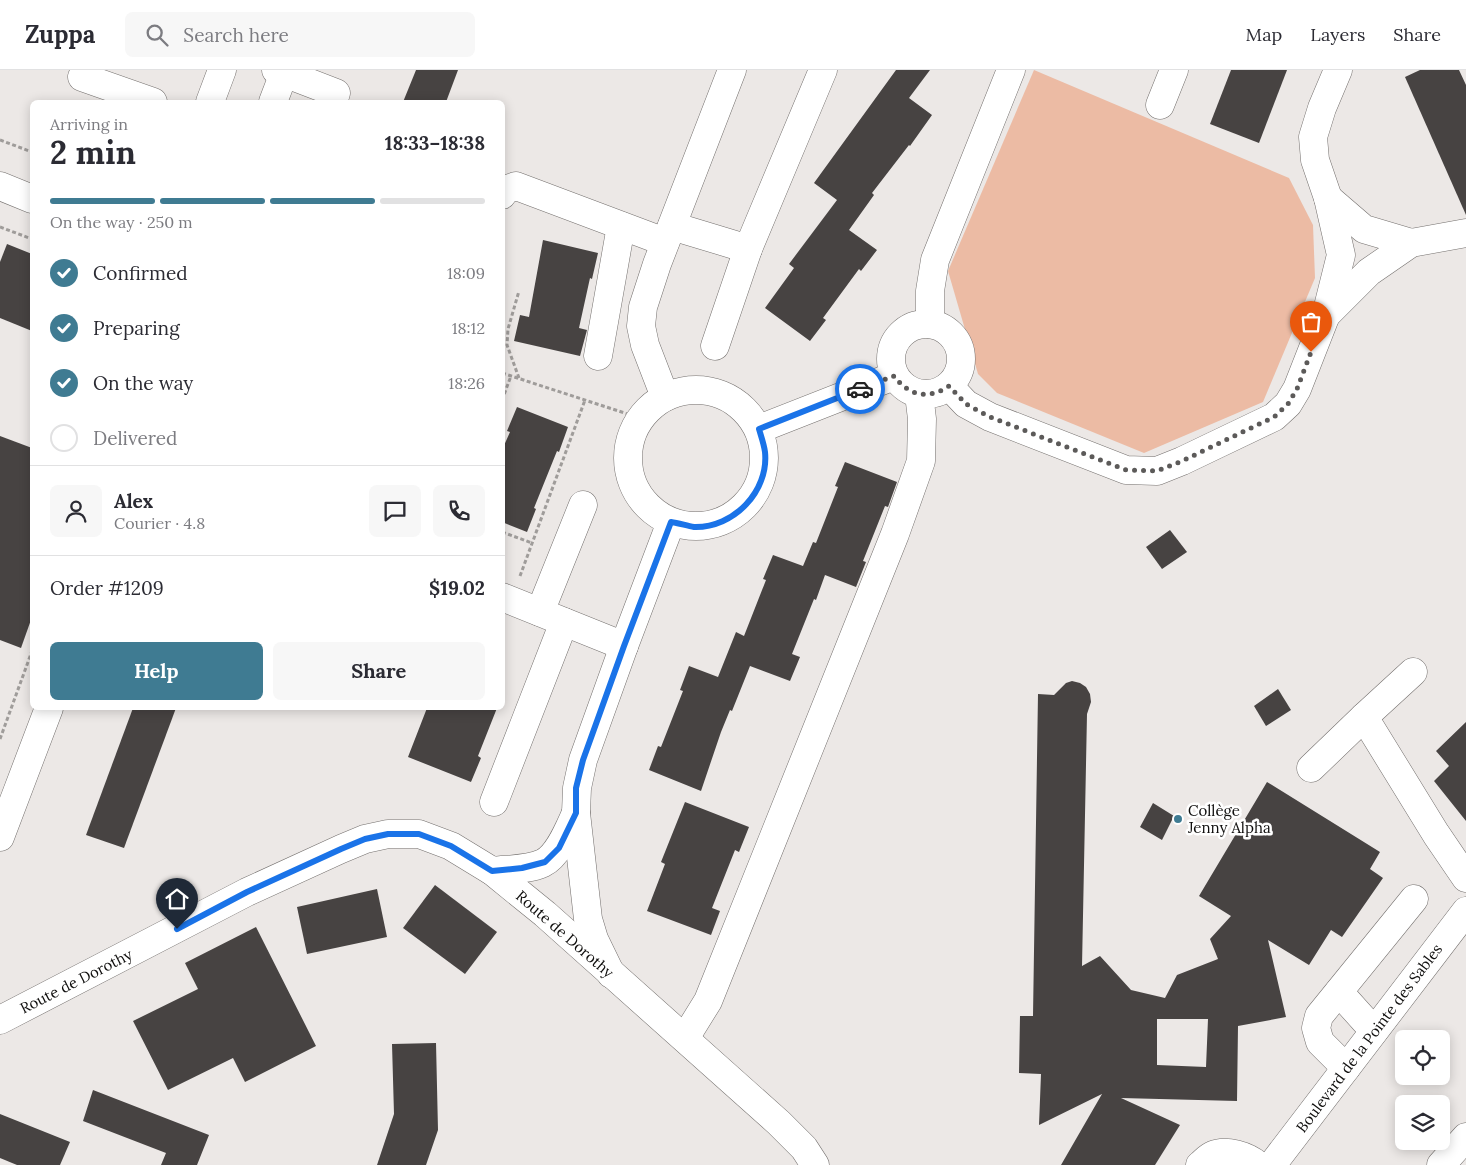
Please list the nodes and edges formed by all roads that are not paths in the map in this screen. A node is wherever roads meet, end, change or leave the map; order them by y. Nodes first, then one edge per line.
1 (222, 70) edge
2 (732, 70) edge
3 (823, 70) edge
4 (1011, 70) edge
5 (1174, 70) edge
6 (1338, 70) edge
7 (280, 72) edge
8 (82, 77) dead end
9 (147, 100) edge
10 (211, 100) edge
11 (273, 100) edge
12 (334, 100) edge
13 (1160, 106) dead end
14 (0, 186) edge
15 (505, 190) edge
16 (30, 198) edge
17 (1328, 198) junction
18 (621, 226) junction
19 (1466, 233) edge
20 (668, 234) junction
21 (1411, 243) junction
22 (748, 249) junction
23 (1326, 314) junction
24 (930, 324) junction
25 (715, 346) dead end
26 (598, 356) dead end
27 (894, 376) junction
28 (949, 386) junction
29 (919, 394) junction
30 (664, 397) junction
31 (759, 429) junction
32 (583, 505) dead end
33 (671, 522) junction
34 (510, 590) edge
35 (552, 617) junction
36 (624, 646) junction
37 (1414, 672) dead end
38 (48, 710) edge
39 (1364, 716) junction
40 (1311, 768) dead end
41 (494, 802) dead end
42 (576, 813) junction
43 (0, 837) edge
44 (492, 871) junction
45 (1466, 878) edge
46 (1414, 899) dead end
47 (1466, 911) edge
48 (612, 975) junction
49 (1339, 992) junction
50 (0, 1020) edge
51 (1374, 1031) junction
52 (685, 1038) junction
53 (1346, 1068) junction
54 (1466, 1137) edge
55 (815, 1165) edge
56 (1200, 1165) edge
57 (1258, 1165) edge
58 (1272, 1165) edge
59 (1440, 1165) edge

1 - 10 street
2 - 20 street
3 - 22 street
4 - 24 street
5 - 13 street
6 - 17 street
7 - 11 street
7 - 12 street
8 - 9 street
14 - 16 street
15 - 18 street
17 - 21 street
17 - 23 street
18 - 20 street
18 - 26 street
19 - 21 street
20 - 22 street
20 - 30 street
21 - 23 street
22 - 25 street
23 - 28 street
24 - 27 street
24 - 28 street
27 - 29 street
27 - 31 street
28 - 29 street
29 - 52 street
30 - 31 street
30 - 33 street
31 - 33 street
32 - 35 street
33 - 36 street
34 - 35 street
35 - 36 street
35 - 41 street
36 - 42 street
37 - 39 street
38 - 43 street
39 - 40 street
39 - 45 street
42 - 44 street
42 - 48 street
44 - 48 street, Route de Dorothy
44 - 50 street, Route de Dorothy
46 - 49 street
47 - 51 street, Boulevard de la Pointe des Sables
48 - 52 street, Route de Dorothy
49 - 51 street
49 - 53 street
51 - 53 street, Boulevard de la Pointe des Sables
52 - 55 street, Route de Dorothy
53 - 58 street, Boulevard de la Pointe des Sables
54 - 59 street
56 - 57 street

